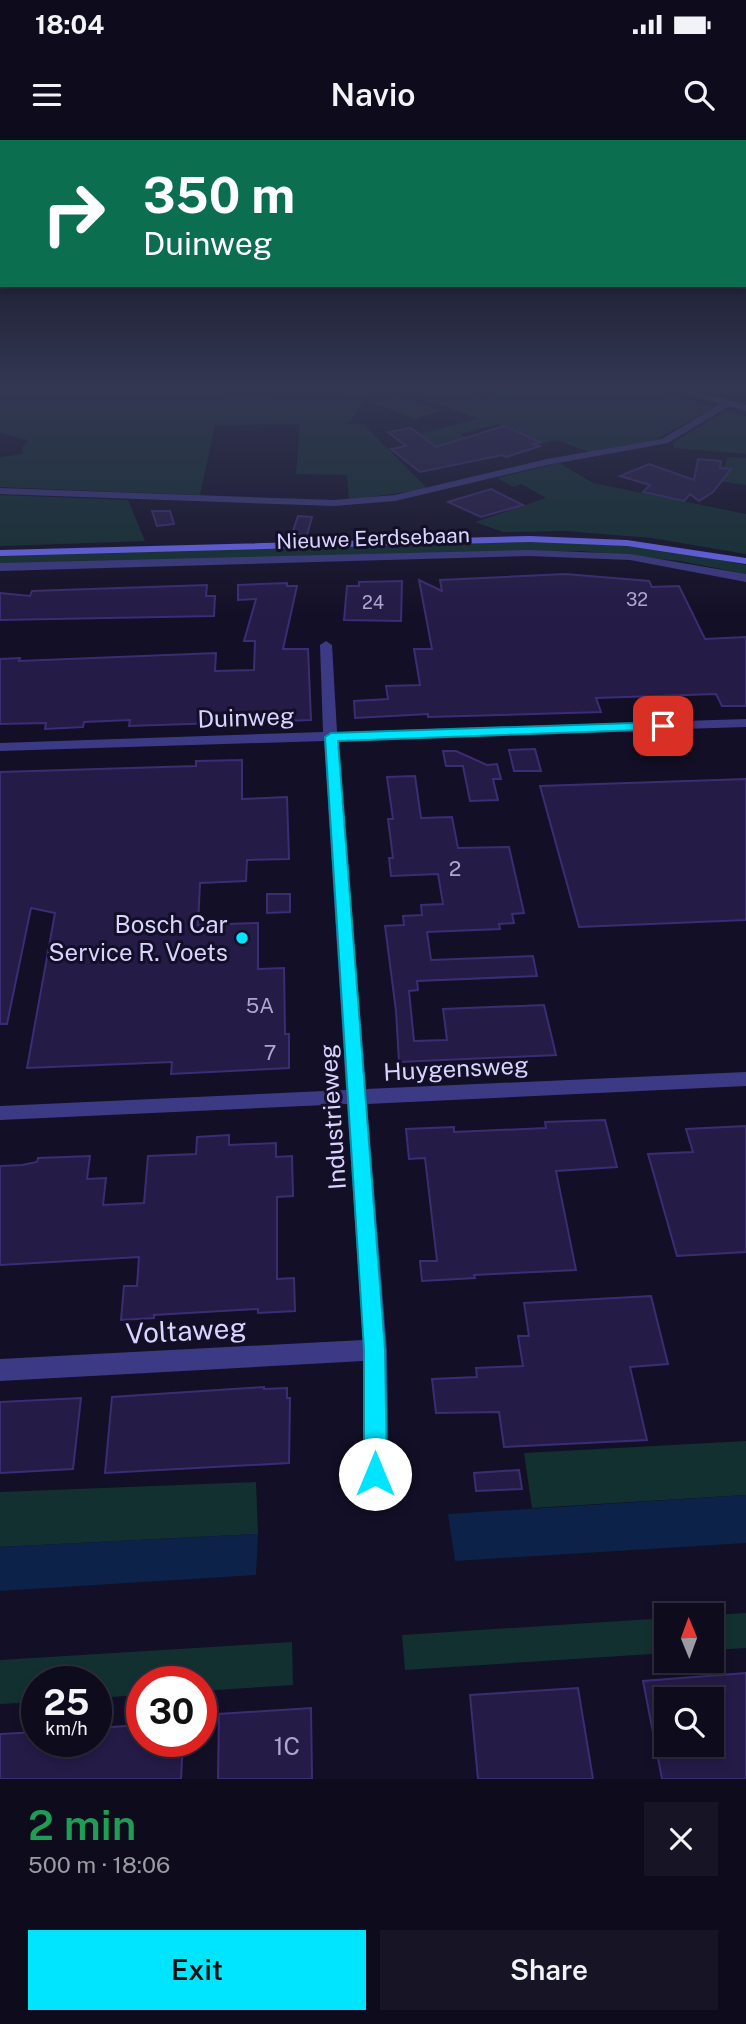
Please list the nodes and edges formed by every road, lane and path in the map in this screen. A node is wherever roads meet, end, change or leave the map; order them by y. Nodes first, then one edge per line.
1 (541, 463) edge
2 (0, 492) edge
3 (0, 553) edge
4 (746, 561) edge
5 (0, 567) edge
6 (746, 578) edge
7 (326, 645) dead end
8 (746, 723) edge
9 (331, 737) junction
10 (0, 747) edge
11 (746, 1079) edge
12 (357, 1097) junction
13 (0, 1113) edge
14 (374, 1350) junction
15 (0, 1370) edge
16 (376, 1494) dead end

1 - 2 street
3 - 4 main road, Nieuwe Eerdsebaan
5 - 6 street, Nieuwe Eerdsebaan
7 - 9 street, Industrieweg
8 - 9 street, Duinweg
9 - 10 street, Duinweg
9 - 12 street, Industrieweg
11 - 12 street, Huygensweg
12 - 13 street, Huygensweg
12 - 14 street, Industrieweg
14 - 15 street, Voltaweg
14 - 16 street, Industrieweg

